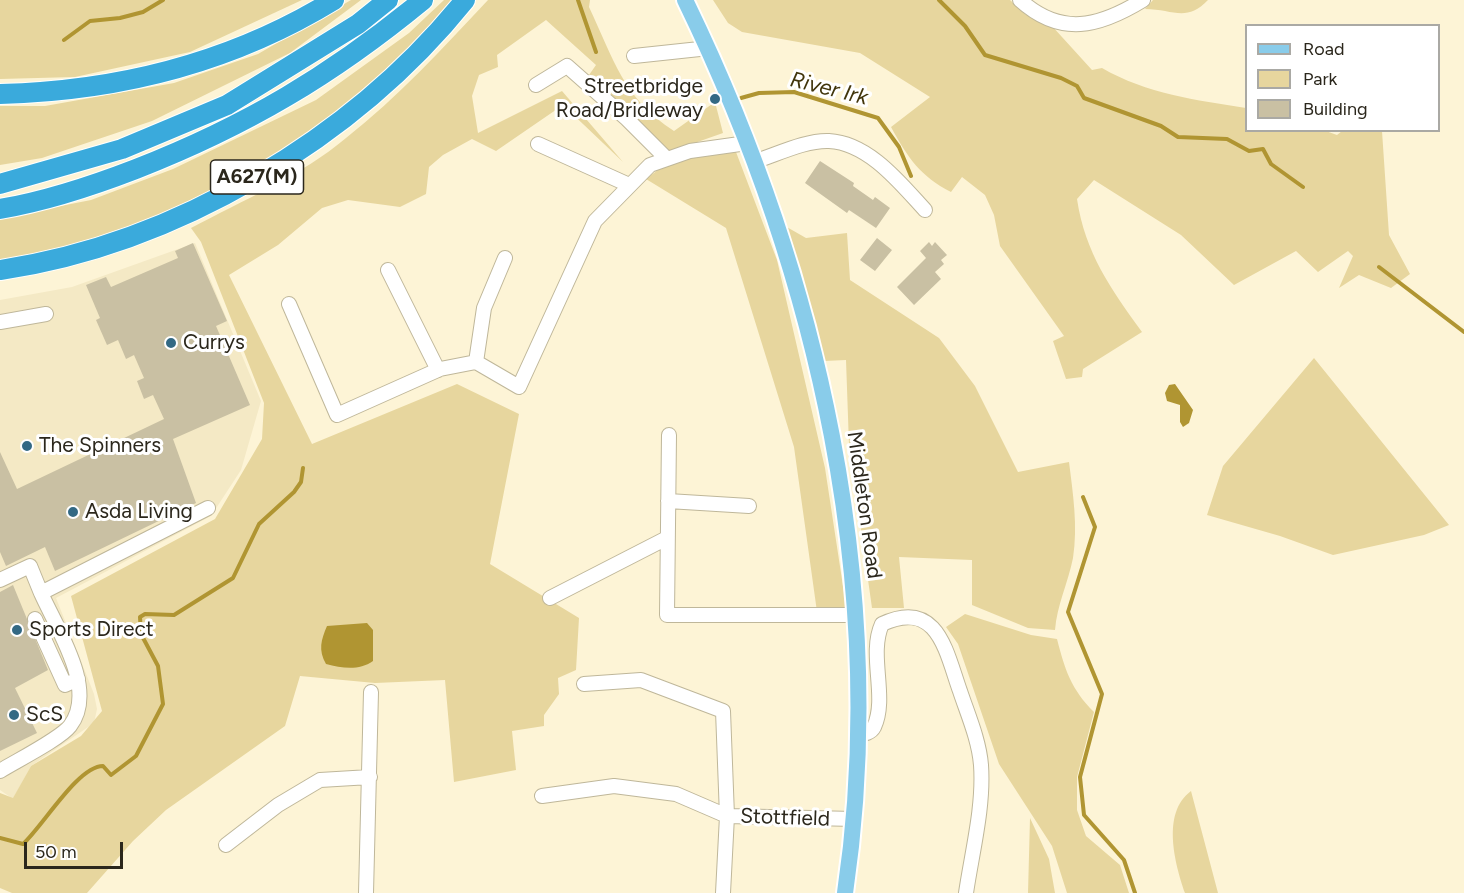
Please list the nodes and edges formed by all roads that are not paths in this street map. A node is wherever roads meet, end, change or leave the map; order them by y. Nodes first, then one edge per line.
1 (334, 0) edge
2 (388, 0) edge
3 (423, 0) edge
4 (465, 0) edge
5 (685, 0) edge
6 (1020, 0) edge
7 (1143, 0) edge
8 (709, 48) junction
9 (634, 56) dead end
10 (536, 85) dead end
11 (0, 94) edge
12 (745, 139) junction
13 (538, 144) dead end
14 (667, 159) junction
15 (753, 162) junction
16 (0, 184) edge
17 (629, 185) junction
18 (0, 209) edge
19 (926, 210) dead end
20 (505, 258) dead end
21 (0, 270) edge
22 (388, 270) dead end
23 (289, 303) dead end
24 (46, 314) dead end
25 (0, 322) edge
26 (476, 362) junction
27 (438, 369) junction
28 (669, 435) dead end
29 (668, 501) junction
30 (749, 506) dead end
31 (208, 508) dead end
32 (667, 538) junction
33 (0, 580) edge
34 (41, 593) junction
35 (550, 598) dead end
36 (855, 615) junction
37 (35, 619) dead end
38 (78, 679) junction
39 (584, 684) dead end
40 (371, 692) dead end
41 (858, 735) junction
42 (0, 771) edge
43 (370, 777) junction
44 (542, 796) dead end
45 (727, 816) junction
46 (854, 819) junction
47 (226, 845) dead end
48 (366, 893) edge
49 (723, 893) edge
50 (845, 893) edge
51 (966, 893) edge

1 - 11 highway
2 - 16 highway
3 - 18 highway, A627(M)
4 - 21 highway, A627(M)
5 - 8 main road, Middleton Road
6 - 7 street
8 - 9 street
8 - 12 main road, Middleton Road
10 - 14 street
12 - 14 street
12 - 15 main road, Middleton Road
13 - 17 street
14 - 17 street
15 - 19 street
15 - 36 main road, Middleton Road
17 - 26 street
20 - 26 street
22 - 27 street
23 - 27 street
24 - 25 street
26 - 27 street
28 - 29 street
29 - 30 street
29 - 32 street
31 - 34 street
32 - 35 street
32 - 36 street
33 - 34 street
34 - 38 street
36 - 41 main road, Middleton Road
37 - 38 street
38 - 42 street
39 - 45 street
40 - 43 street
41 - 46 main road, Middleton Road
41 - 51 street
43 - 47 street
43 - 48 street
44 - 45 street, Stottfield
45 - 46 street, Stottfield
45 - 49 street
46 - 50 main road, Middleton Road

